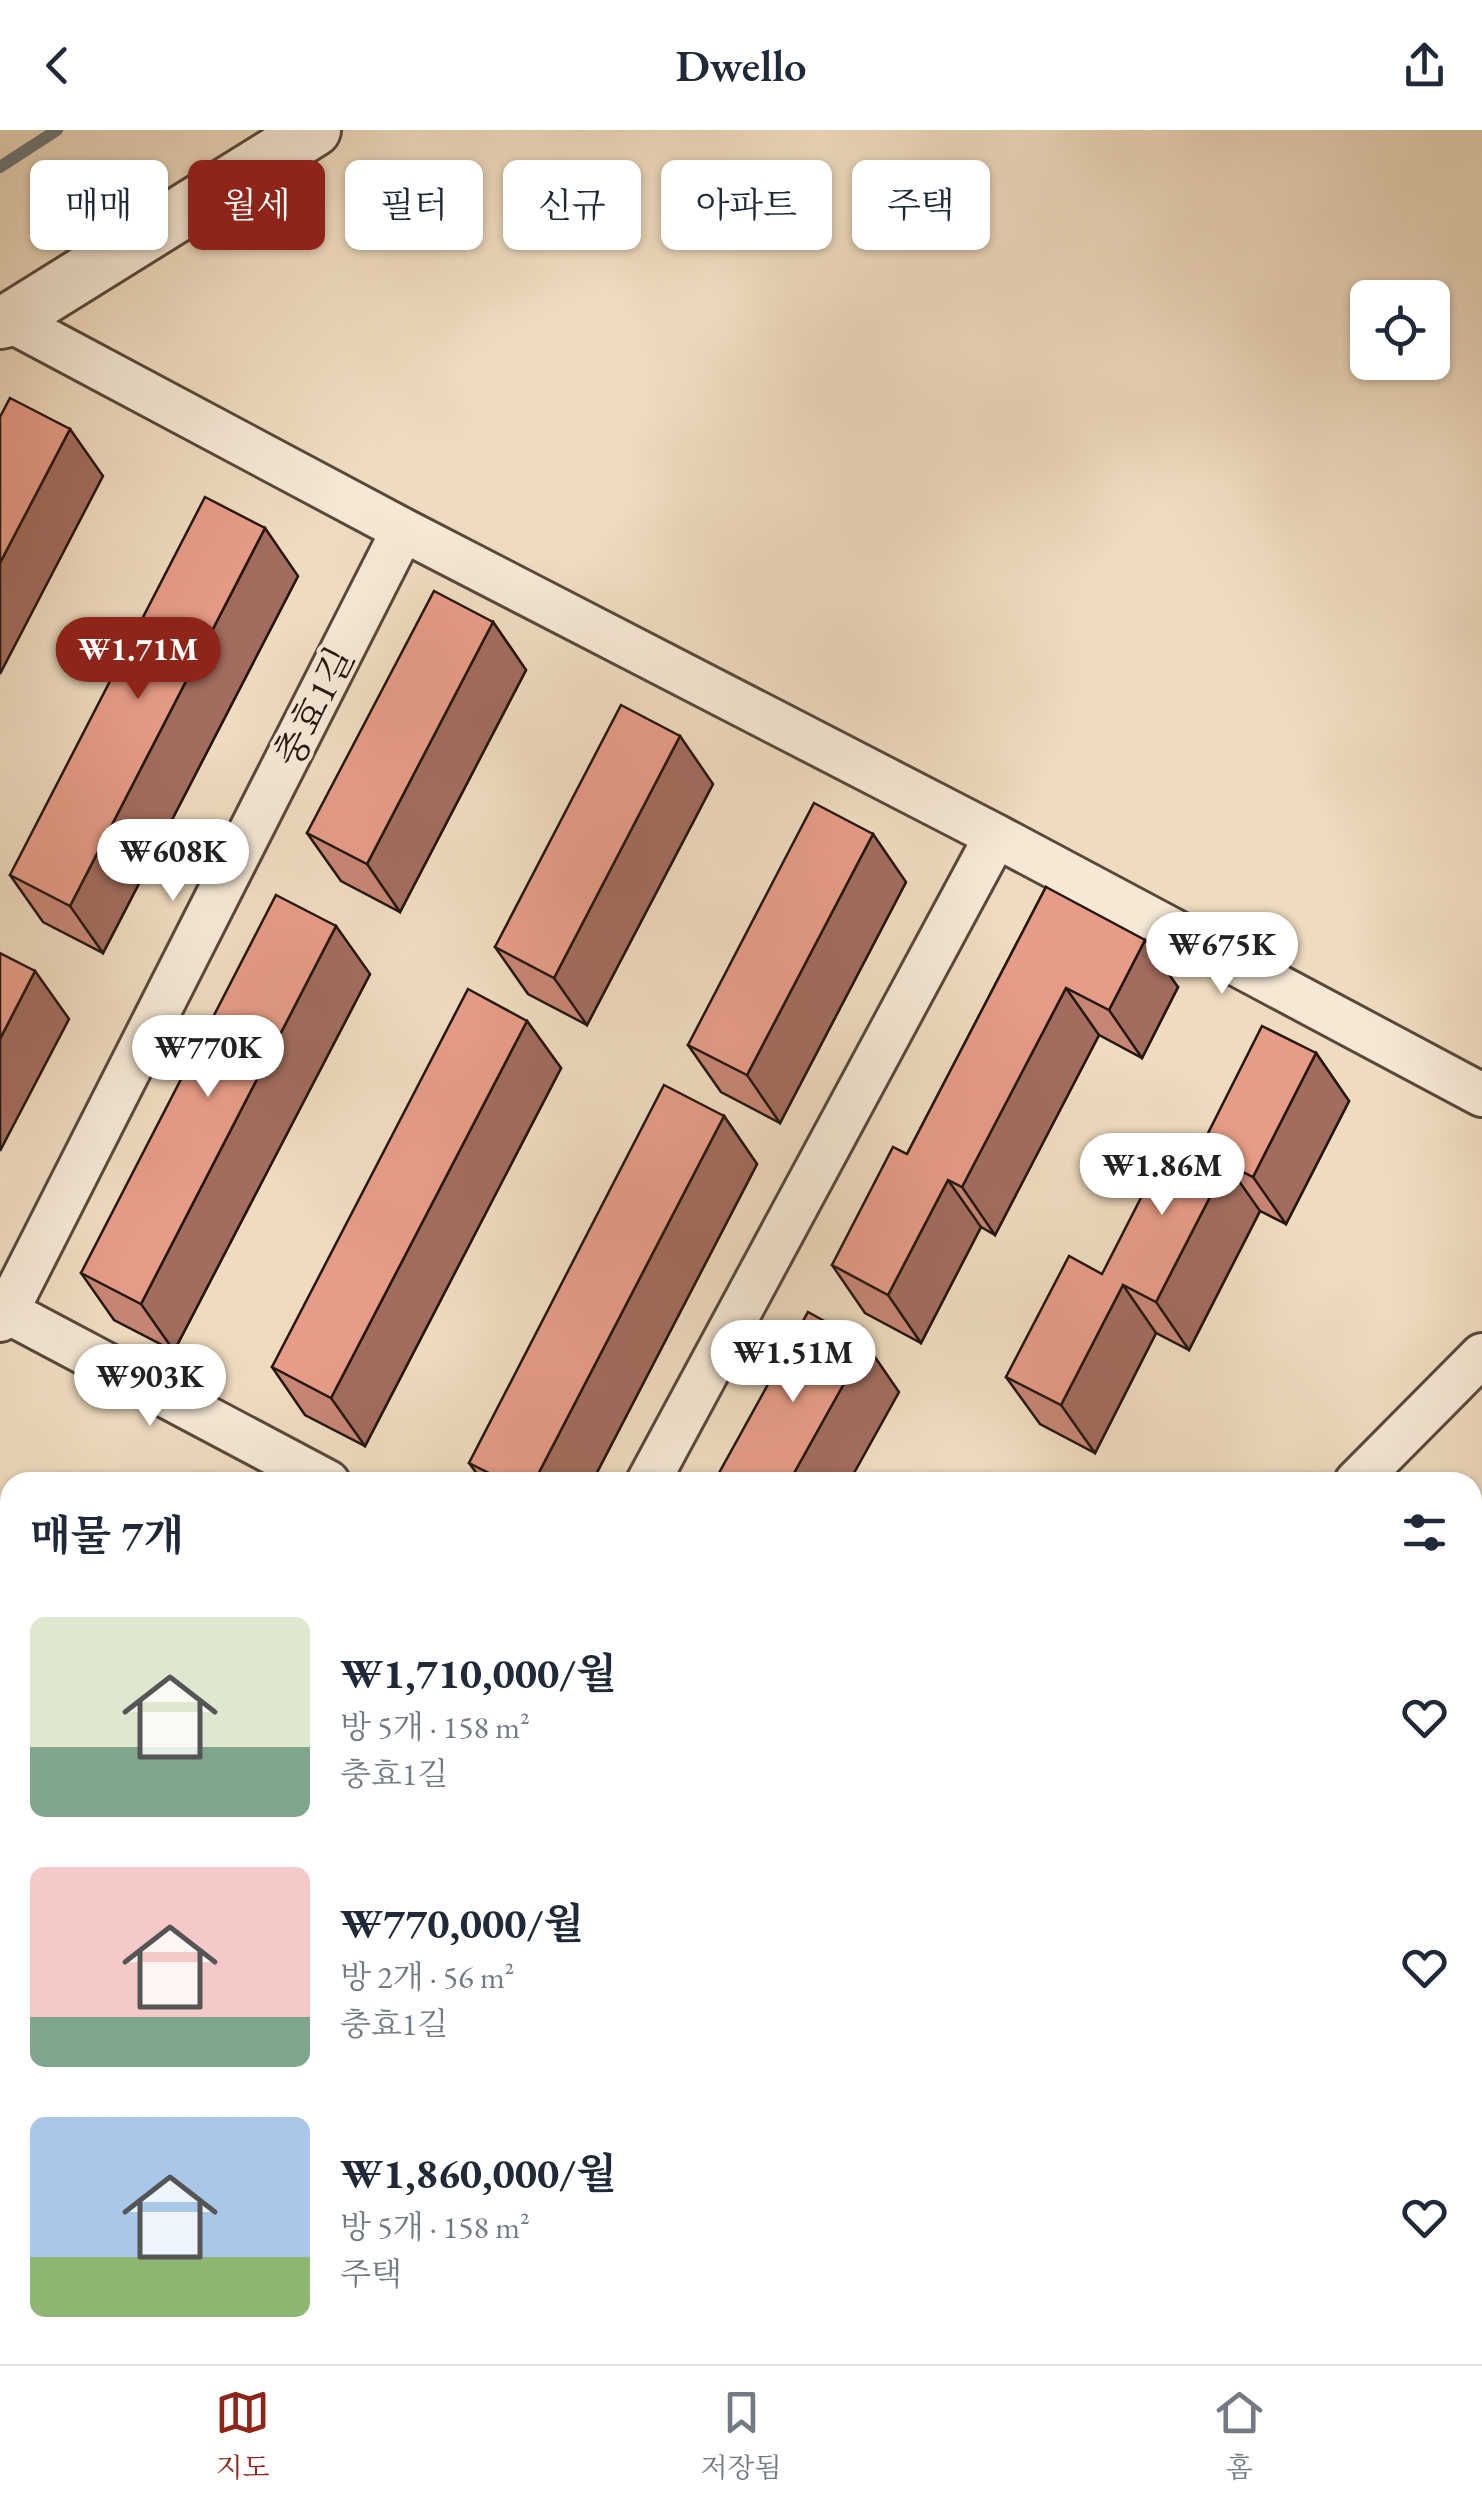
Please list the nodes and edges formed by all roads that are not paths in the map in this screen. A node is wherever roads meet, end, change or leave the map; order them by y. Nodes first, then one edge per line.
1 (314, 130) edge
2 (5, 321) edge
3 (403, 530) junction
4 (996, 836) junction
5 (1482, 1095) edge
6 (2, 1313) edge
7 (1482, 1354) edge
8 (309, 1472) edge
9 (653, 1472) edge
10 (1366, 1472) edge

1 - 2 street
2 - 3 street
3 - 4 street
3 - 6 street, 충효1길
4 - 5 street
4 - 9 street
6 - 8 street, 충효1길
7 - 10 street

